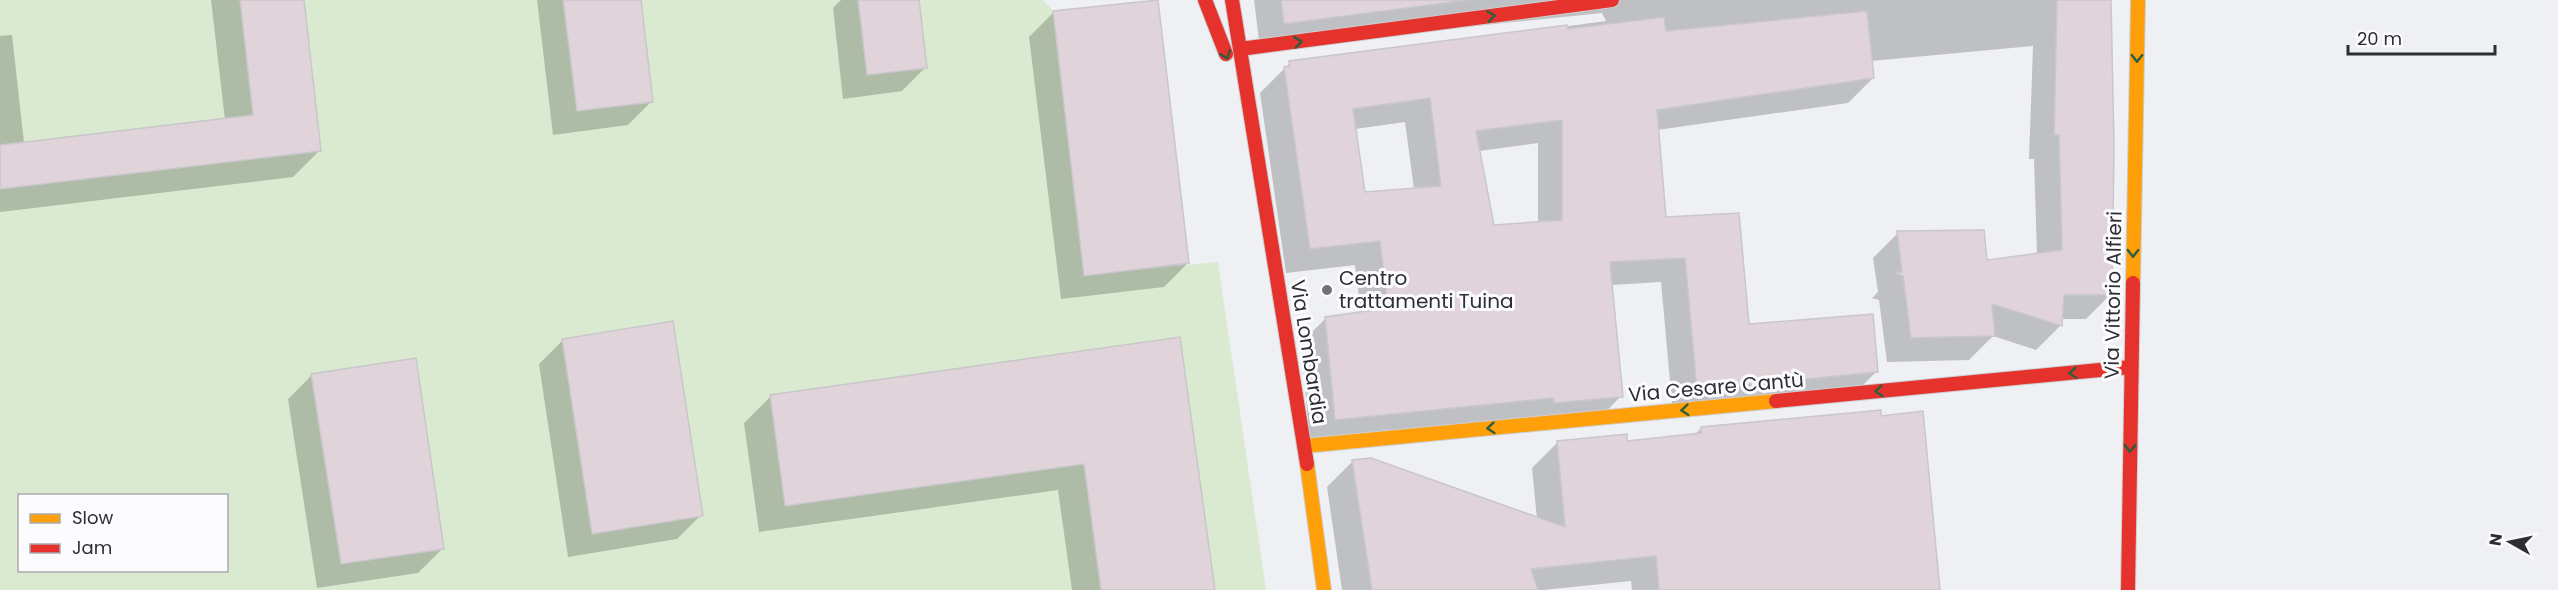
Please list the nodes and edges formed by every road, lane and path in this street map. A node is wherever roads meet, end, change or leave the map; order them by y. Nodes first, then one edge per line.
1 (1205, 0) edge
2 (1232, 0) edge
3 (1611, 0) edge
4 (2138, 0) edge
5 (1240, 49) junction
6 (1251, 122) junction
7 (2131, 368) junction
8 (1304, 446) junction
9 (1324, 590) edge
10 (2128, 590) edge

1 -> 6 street, Via Lombardia
2 - 5 street, Via Lombardia
5 -> 3 street
4 -> 7 street, Via Vittorio Alfieri
5 - 6 street, Via Lombardia
6 - 8 street, Via Lombardia
7 -> 8 street, Via Cesare Cantù
7 -> 10 street, Via Vittorio Alfieri
8 - 9 street, Via Lombardia

